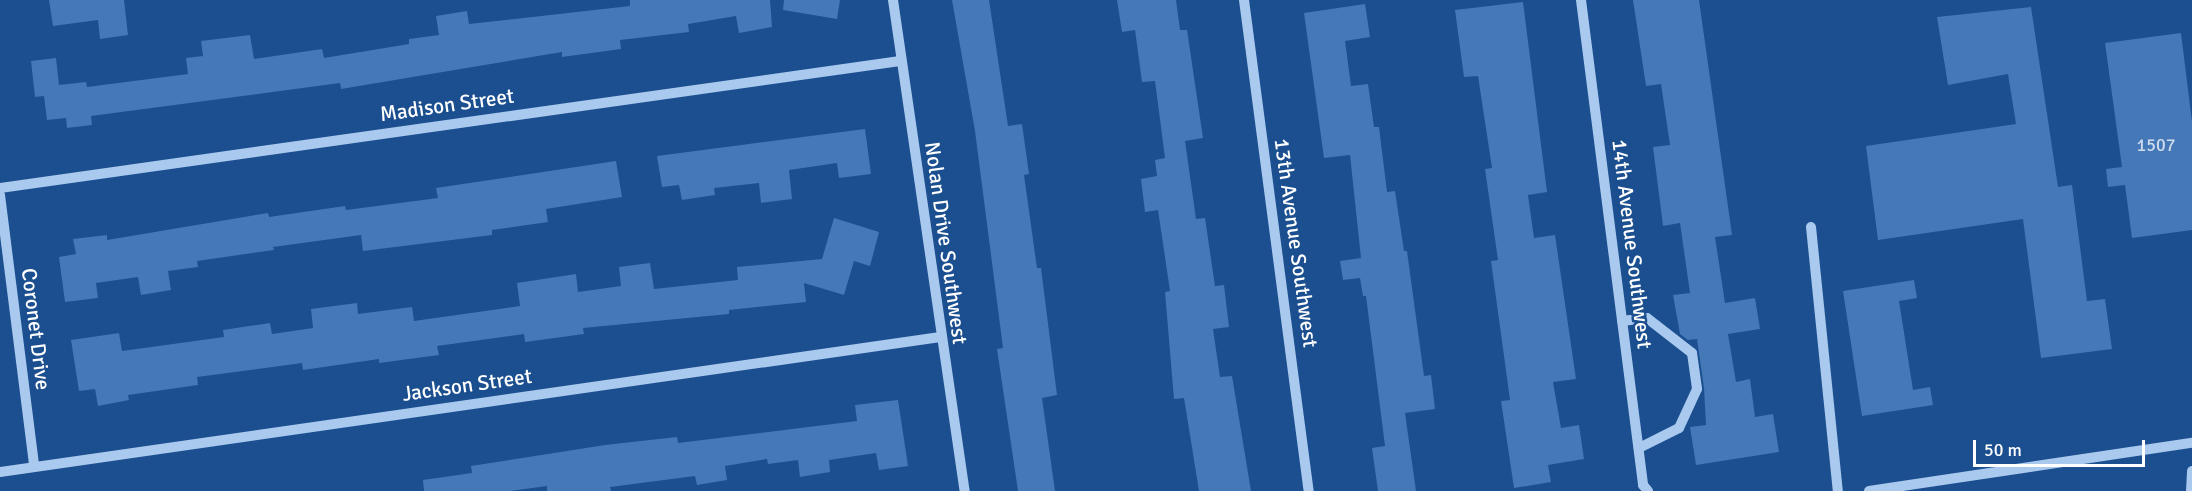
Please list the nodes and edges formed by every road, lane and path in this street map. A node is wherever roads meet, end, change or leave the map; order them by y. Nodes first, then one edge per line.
1 (893, 0) edge
2 (1244, 0) edge
3 (1581, 0) edge
4 (900, 61) junction
5 (0, 188) edge
6 (0, 195) edge
7 (1810, 227) dead end
8 (1622, 321) junction
9 (940, 337) junction
10 (2192, 443) edge
11 (1639, 448) junction
12 (34, 466) junction
13 (2192, 471) edge
14 (0, 472) edge
15 (965, 491) edge
16 (1309, 491) edge
17 (1648, 491) edge
18 (1838, 491) edge
19 (1869, 491) edge
20 (2191, 491) edge

1 - 4 street, Nolan Drive Southwest
2 - 16 street, 13th Avenue Southwest
3 - 8 street, 14th Avenue Southwest
4 - 5 street, Madison Street
4 - 9 street, Nolan Drive Southwest
6 - 12 street, Coronet Drive
7 - 18 street
8 - 11 street, 14th Avenue Southwest
8 - 11 street
9 - 12 street, Jackson Street
9 - 15 street, Nolan Drive Southwest
10 - 19 street
11 - 17 street, 14th Avenue Southwest
12 - 14 street, Jackson Street
13 - 20 street

